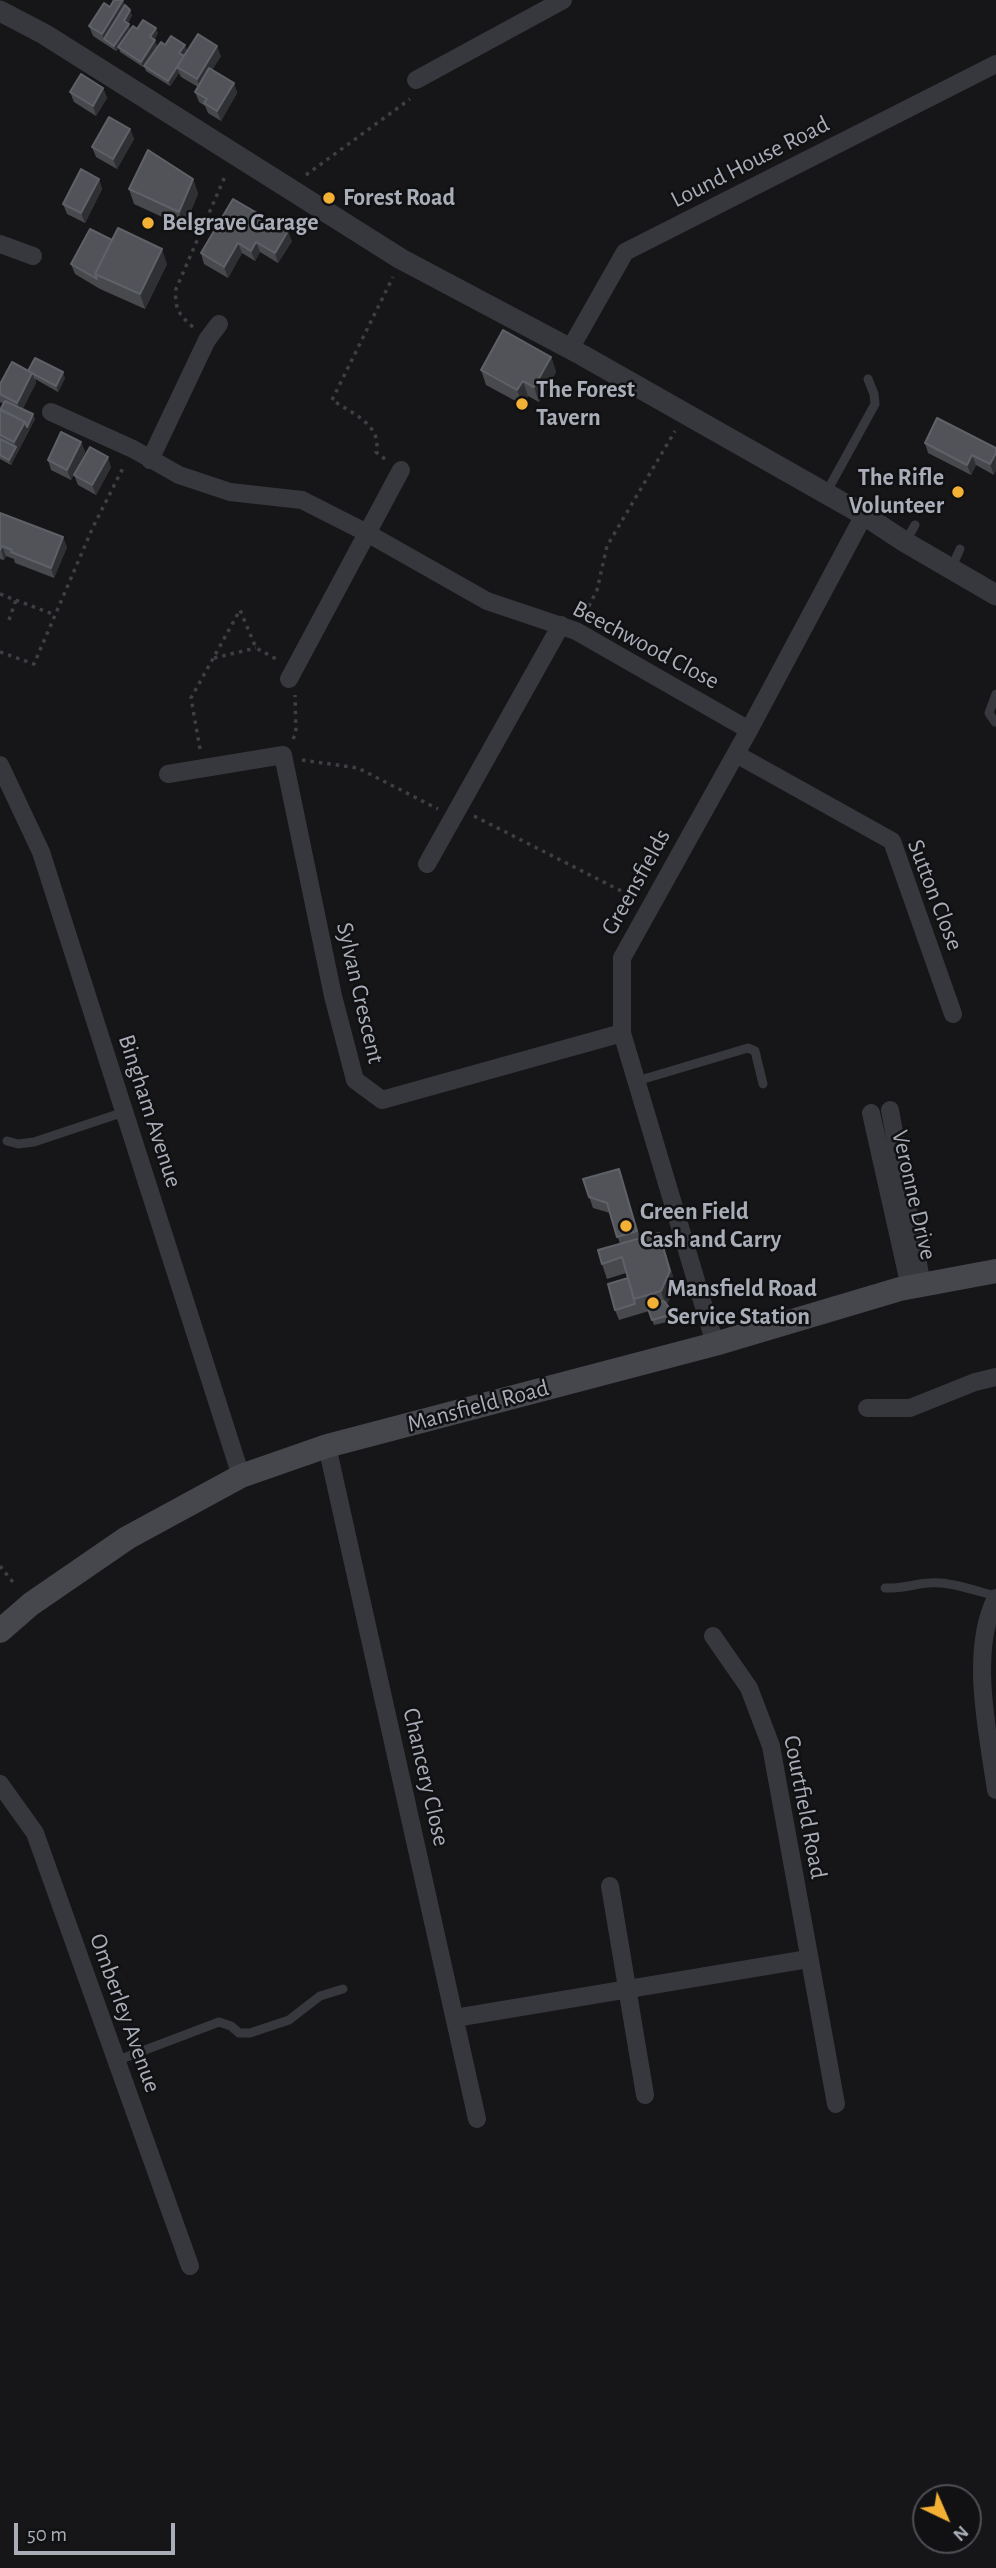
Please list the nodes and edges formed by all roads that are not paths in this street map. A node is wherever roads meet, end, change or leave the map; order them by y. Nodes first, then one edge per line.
1 (563, 0) edge
2 (0, 12) edge
3 (996, 64) edge
4 (416, 80) road end
5 (0, 244) edge
6 (33, 256) dead end
7 (219, 324) dead end
8 (570, 349) junction
9 (868, 379) dead end
10 (51, 412) dead end
11 (150, 460) junction
12 (401, 470) road end
13 (825, 494) junction
14 (864, 515) junction
15 (367, 533) junction
16 (960, 549) dead end
17 (951, 569) junction
18 (996, 595) edge
19 (568, 628) junction
20 (291, 674) road end
21 (996, 694) edge
22 (995, 722) edge
23 (749, 730) junction
24 (736, 754) junction
25 (0, 765) edge
26 (168, 774) dead end
27 (427, 864) dead end
28 (953, 1014) dead end
29 (622, 1033) junction
30 (637, 1081) junction
31 (763, 1084) dead end
32 (890, 1111) dead end
33 (124, 1112) junction
34 (871, 1113) dead end
35 (7, 1141) dead end
36 (996, 1271) edge
37 (916, 1286) junction
38 (715, 1344) junction
39 (996, 1377) edge
40 (867, 1408) dead end
41 (327, 1446) junction
42 (241, 1476) junction
43 (885, 1588) dead end
44 (996, 1597) edge
45 (0, 1632) edge
46 (713, 1636) dead end
47 (0, 1784) edge
48 (996, 1790) edge
49 (610, 1886) dead end
50 (808, 1959) junction
51 (343, 1989) dead end
52 (627, 1990) junction
53 (455, 2018) junction
54 (116, 2061) junction
55 (645, 2095) dead end
56 (836, 2104) dead end
57 (477, 2119) dead end
58 (190, 2266) dead end

1 - 4 street
2 - 8 street
3 - 8 street, Lound House Road
5 - 6 street
7 - 11 street
8 - 13 street
9 - 13 lane
10 - 11 street, Beechwood Close
11 - 15 street, Beechwood Close
12 - 15 street
13 - 14 street
14 - 17 street
14 - 23 street, Greensfields
15 - 19 street, Beechwood Close
15 - 20 street
16 - 17 lane
17 - 18 street
19 - 23 street, Beechwood Close
19 - 27 street
21 - 22 lane
23 - 24 street, Greensfields
24 - 28 street, Sutton Close
24 - 29 street, Greensfields
25 - 33 street, Bingham Avenue
26 - 29 street, Sylvan Crescent
29 - 30 street, Greensfields
30 - 31 lane
30 - 38 street, Greensfields
32 - 37 street
33 - 35 lane
33 - 42 street, Bingham Avenue
34 - 37 street, Veronne Drive
36 - 37 main road, Mansfield Road
37 - 38 main road, Mansfield Road
38 - 41 main road, Mansfield Road
39 - 40 street
41 - 42 main road, Mansfield Road
41 - 53 street, Chancery Close
42 - 45 main road, Mansfield Road
43 - 44 lane
44 - 48 street
46 - 50 street, Courtfield Road
47 - 54 street, Omberley Avenue
49 - 52 street
50 - 52 street
50 - 56 street, Courtfield Road
51 - 54 lane
52 - 53 street
52 - 55 street
53 - 57 street, Chancery Close
54 - 58 street, Omberley Avenue

